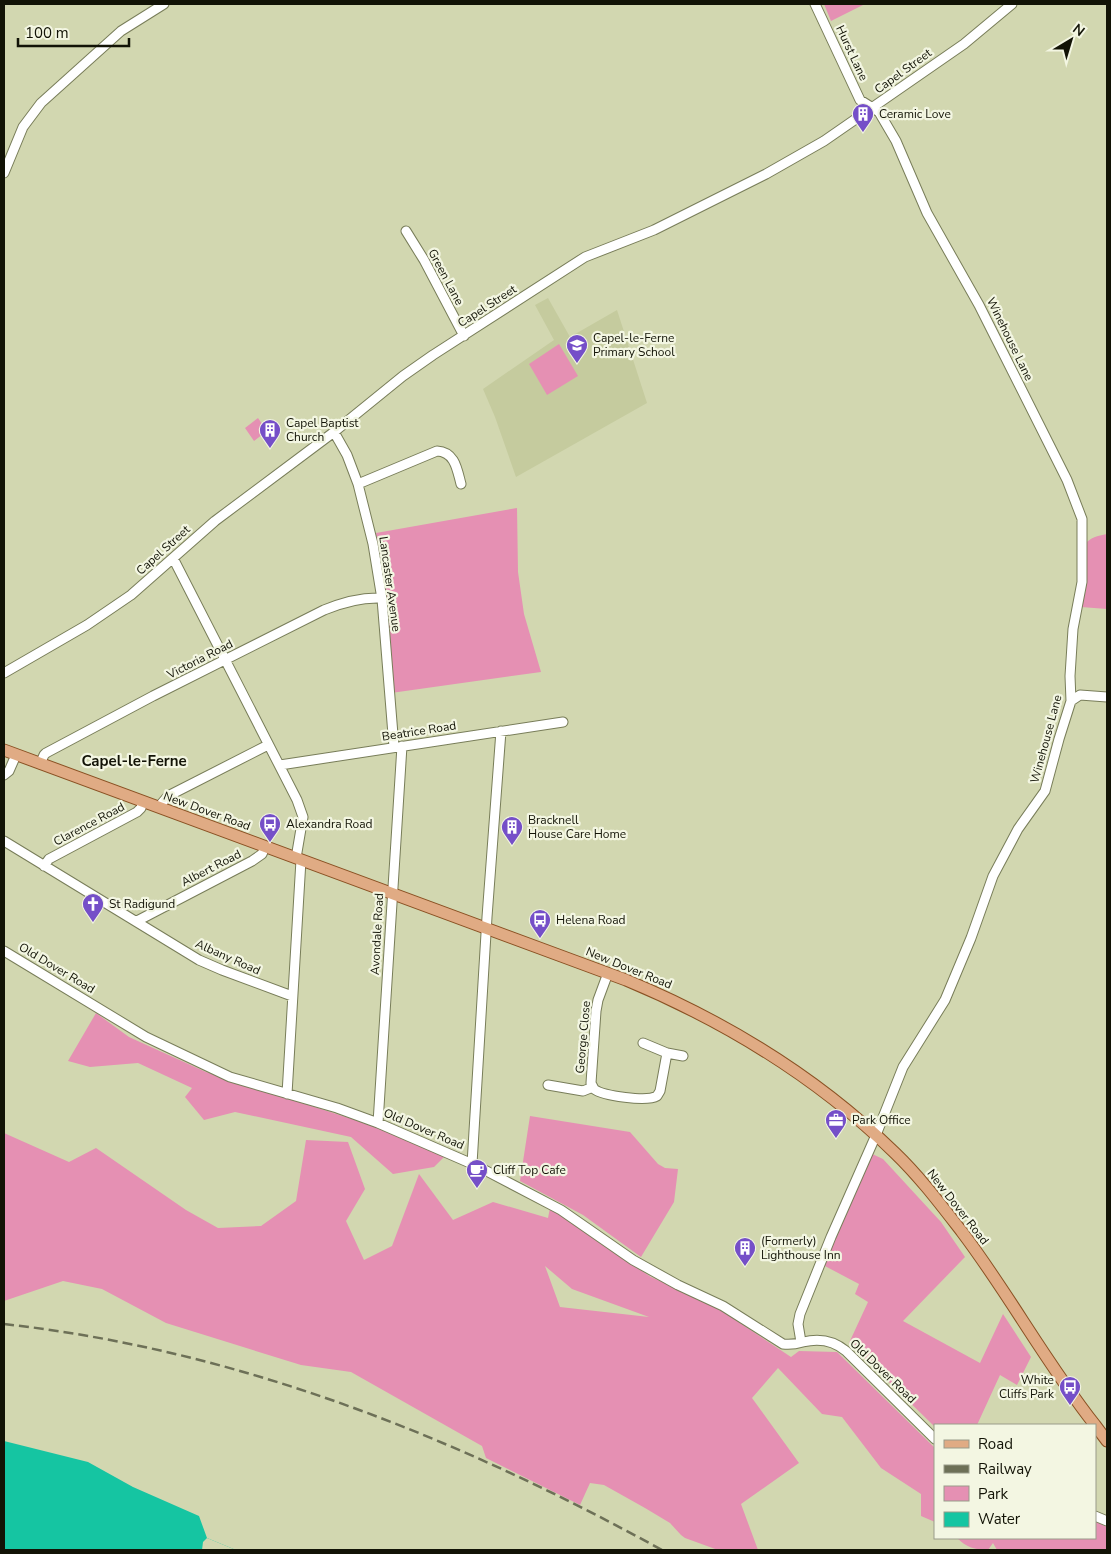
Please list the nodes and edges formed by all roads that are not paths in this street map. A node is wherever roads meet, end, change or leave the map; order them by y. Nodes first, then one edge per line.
1 (164, 4) edge
2 (815, 4) edge
3 (1012, 4) edge
4 (872, 108) junction
5 (4, 173) edge
6 (406, 231) dead end
7 (464, 336) junction
8 (334, 432) junction
9 (358, 484) junction
10 (461, 484) dead end
11 (173, 558) junction
12 (382, 598) junction
13 (225, 660) junction
14 (4, 673) edge
15 (1107, 697) edge
16 (1071, 701) junction
17 (563, 722) dead end
18 (501, 731) junction
19 (268, 745) junction
20 (398, 747) junction
21 (4, 750) edge
22 (16, 755) junction
23 (40, 764) junction
24 (280, 765) junction
25 (4, 775) edge
26 (143, 802) junction
27 (160, 808) junction
28 (4, 841) edge
29 (265, 847) junction
30 (298, 859) junction
31 (44, 866) junction
32 (393, 894) junction
33 (137, 922) junction
34 (487, 928) junction
35 (4, 951) edge
36 (608, 973) junction
37 (292, 996) junction
38 (643, 1043) dead end
39 (667, 1053) junction
40 (683, 1056) dead end
41 (548, 1085) dead end
42 (593, 1087) junction
43 (287, 1094) junction
44 (378, 1123) junction
45 (876, 1135) junction
46 (472, 1164) junction
47 (801, 1342) junction
48 (1094, 1424) edge
49 (1096, 1426) edge
50 (934, 1438) edge
51 (1107, 1440) edge

1 - 5 street
2 - 4 street, Hurst Lane
3 - 4 street, Capel Street
4 - 7 street, Capel Street
4 - 16 street, Winehouse Lane
6 - 7 street, Green Lane
7 - 8 street, Capel Street
8 - 9 street, Lancaster Avenue
8 - 11 street, Capel Street
9 - 10 street
9 - 12 street, Lancaster Avenue
11 - 13 street
11 - 14 street, Capel Street
12 - 13 street, Victoria Road
12 - 20 street, Lancaster Avenue
13 - 19 street
13 - 23 street, Victoria Road
15 - 16 street
16 - 45 street, Winehouse Lane
17 - 18 street, Beatrice Road
18 - 20 street, Beatrice Road
18 - 34 street
19 - 24 street
19 - 27 street
20 - 24 street, Beatrice Road
20 - 32 street, Avondale Road
21 - 22 main road, New Dover Road
22 - 23 main road, New Dover Road
22 - 25 street
23 - 26 main road, New Dover Road
24 - 30 street
26 - 27 main road, New Dover Road
26 - 31 street, Clarence Road
27 - 29 main road, New Dover Road
28 - 31 street, Albany Road
29 - 30 main road, New Dover Road
29 - 33 street, Albert Road
30 - 32 main road, New Dover Road
30 - 37 street
31 - 33 street, Albany Road
32 - 34 main road, New Dover Road
32 - 44 street, Avondale Road
33 - 37 street, Albany Road
34 - 36 main road, New Dover Road
34 - 46 street
35 - 43 street, Old Dover Road
36 - 42 street, George Close
36 - 45 main road, New Dover Road
37 - 43 street
38 - 39 street
39 - 40 street
39 - 42 street, George Close
41 - 42 street
43 - 44 street, Old Dover Road
44 - 46 street, Old Dover Road
45 - 47 street, Winehouse Lane
45 - 48 main road, New Dover Road
46 - 47 street, Old Dover Road
47 - 50 street, Old Dover Road
49 - 51 main road, New Dover Road

